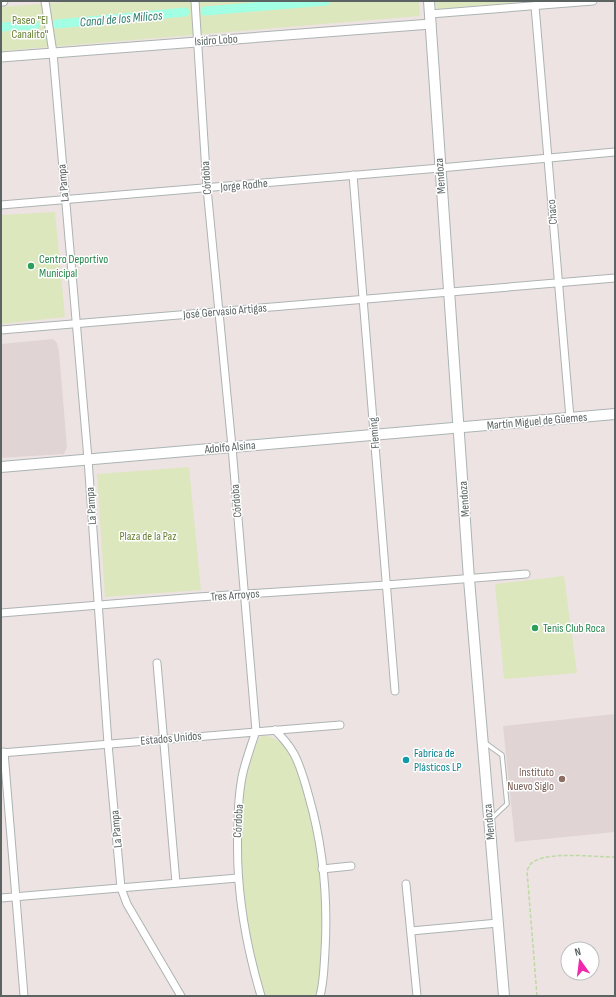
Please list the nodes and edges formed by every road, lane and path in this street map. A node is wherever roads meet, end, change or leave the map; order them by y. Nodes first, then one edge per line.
1 (45, 1) edge
2 (195, 1) edge
3 (429, 1) edge
4 (593, 1) edge
5 (534, 6) junction
6 (430, 14) junction
7 (430, 24) junction
8 (197, 42) junction
9 (53, 53) junction
10 (1, 57) edge
11 (615, 152) edge
12 (548, 158) junction
13 (440, 168) junction
14 (353, 176) junction
15 (207, 188) junction
16 (65, 200) junction
17 (1, 205) edge
18 (615, 278) edge
19 (558, 283) junction
20 (449, 292) junction
21 (363, 298) junction
22 (218, 311) junction
23 (75, 324) junction
24 (1, 330) edge
25 (615, 414) edge
26 (570, 418) junction
27 (459, 428) junction
28 (374, 435) junction
29 (232, 447) junction
30 (88, 459) junction
31 (1, 467) edge
32 (526, 574) dead end
33 (469, 579) junction
34 (386, 586) junction
35 (244, 594) junction
36 (98, 605) junction
37 (1, 613) edge
38 (157, 663) dead end
39 (395, 691) dead end
40 (340, 725) dead end
41 (275, 730) junction
42 (256, 731) junction
43 (164, 739) junction
44 (482, 740) junction
45 (108, 744) junction
46 (2, 752) edge
47 (3, 778) edge
48 (489, 822) junction
49 (615, 857) edge
50 (351, 866) dead end
51 (322, 869) junction
52 (238, 878) junction
53 (176, 883) junction
54 (406, 884) dead end
55 (121, 888) junction
56 (16, 897) junction
57 (1, 898) edge
58 (498, 923) junction
59 (411, 931) junction
60 (24, 996) edge
61 (181, 996) edge
62 (261, 996) edge
63 (320, 996) edge
64 (417, 996) edge
65 (504, 996) edge
66 (537, 996) edge

1 - 9 street, La Pampa
2 - 8 street, Córdoba
3 - 6 main road, Mendoza
4 - 5 street
5 - 6 street
5 - 12 street, Chaco
6 - 7 main road, Mendoza
7 - 8 street, Isidro Lobo
7 - 13 main road, Mendoza
8 - 9 street, Isidro Lobo
8 - 15 street, Córdoba
9 - 10 street, Isidro Lobo
9 - 16 street, La Pampa
11 - 12 street, Jorge Rodhe
12 - 13 street, Jorge Rodhe
12 - 19 street, Chaco
13 - 14 street, Jorge Rodhe
13 - 20 main road, Mendoza
14 - 15 street, Jorge Rodhe
14 - 21 street, Fleming
15 - 16 street, Jorge Rodhe
15 - 22 street, Córdoba
16 - 17 street, Jorge Rodhe
16 - 23 street, La Pampa
18 - 19 street, José Gervasio Artigas
19 - 20 street, José Gervasio Artigas
19 - 26 street, Chaco
20 - 21 street, José Gervasio Artigas
20 - 27 main road, Mendoza
21 - 22 street, José Gervasio Artigas
21 - 28 street, Fleming
22 - 23 street, José Gervasio Artigas
22 - 29 street, Córdoba
23 - 24 street, José Gervasio Artigas
23 - 30 street, La Pampa
25 - 26 main road, Martín Miguel de Güemes
26 - 27 main road, Martín Miguel de Güemes
27 - 28 main road, Adolfo Alsina
27 - 33 main road, Mendoza
28 - 29 main road, Adolfo Alsina
28 - 34 street, Fleming
29 - 30 main road, Adolfo Alsina
29 - 35 street, Córdoba
30 - 31 main road, Adolfo Alsina
30 - 36 street, La Pampa
32 - 33 street, Tres Arroyos
33 - 34 street, Tres Arroyos
33 - 44 main road, Mendoza
34 - 35 street, Tres Arroyos
34 - 39 street, Fleming
35 - 36 street, Tres Arroyos
35 - 42 street, Córdoba
36 - 37 street, Tres Arroyos
36 - 45 street, La Pampa
38 - 43 street
40 - 41 street, Estados Unidos
41 - 42 street, Estados Unidos
41 - 51 street
42 - 43 street, Estados Unidos
42 - 52 street, Córdoba
43 - 45 street, Estados Unidos
43 - 53 street
44 - 48 main road, Mendoza
44 - 48 lane
45 - 46 street, Estados Unidos
45 - 55 street, La Pampa
46 - 47 street
47 - 56 street
48 - 58 main road, Mendoza
49 - 66 path
50 - 51 street
51 - 63 street
52 - 53 street
52 - 62 street, Córdoba
53 - 55 street
54 - 59 street
55 - 56 street
55 - 61 street, La Pampa
56 - 57 street
56 - 60 street
58 - 59 street
58 - 65 main road, Mendoza
59 - 64 street

